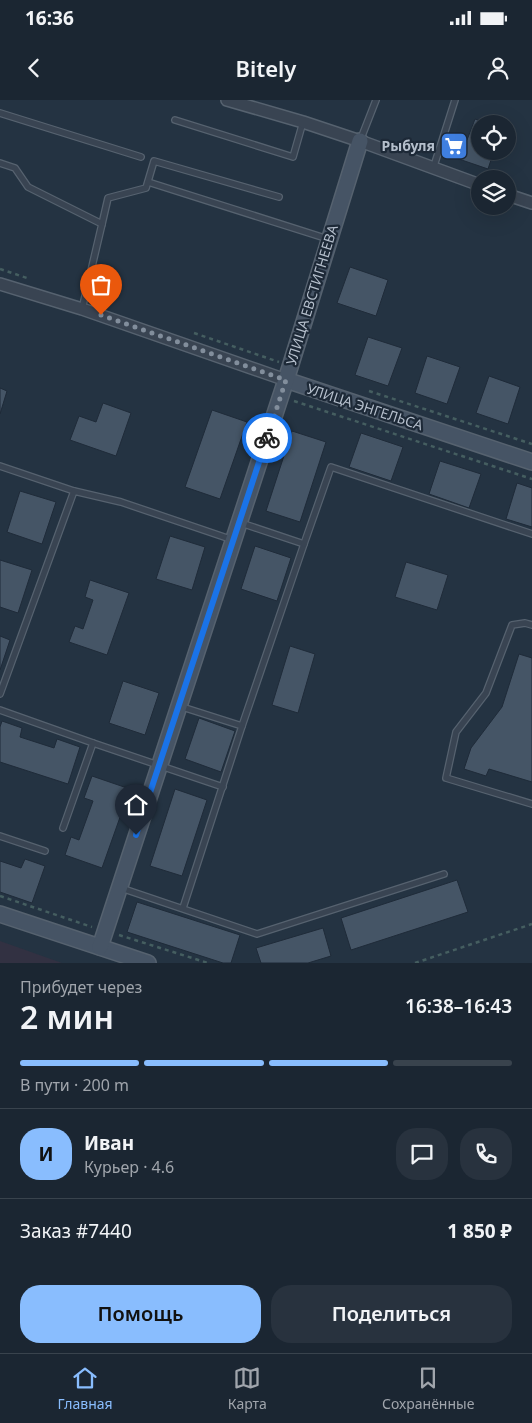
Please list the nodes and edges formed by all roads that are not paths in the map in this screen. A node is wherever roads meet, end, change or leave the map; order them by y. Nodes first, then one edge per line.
1 (227, 100) edge
2 (376, 100) edge
3 (455, 100) edge
4 (0, 113) edge
5 (175, 120) dead end
6 (303, 122) junction
7 (360, 141) junction
8 (141, 157) dead end
9 (0, 163) edge
10 (433, 169) junction
11 (148, 182) junction
12 (471, 182) edge
13 (279, 197) dead end
14 (516, 198) edge
15 (532, 203) edge
16 (102, 224) junction
17 (330, 240) junction
18 (0, 284) edge
19 (82, 309) junction
20 (288, 373) junction
21 (532, 462) edge
22 (0, 466) edge
23 (74, 491) junction
24 (239, 522) junction
25 (532, 534) edge
26 (233, 540) junction
27 (304, 544) junction
28 (532, 625) edge
29 (0, 694) edge
30 (179, 706) junction
31 (0, 710) edge
32 (242, 726) junction
33 (93, 743) junction
34 (159, 765) junction
35 (223, 787) junction
36 (532, 804) edge
37 (63, 828) dead end
38 (0, 836) edge
39 (45, 851) dead end
40 (444, 874) dead end
41 (119, 887) junction
42 (183, 908) junction
43 (0, 914) edge
44 (105, 948) junction
45 (148, 963) edge

1 - 6 street
2 - 7 lane, УЛИЦА ЕВСТИГНЕЕВА
3 - 10 lane
4 - 8 lane
5 - 6 lane
6 - 7 street
7 - 10 street
7 - 17 main road, УЛИЦА ЕВСТИГНЕЕВА
9 - 16 lane
10 - 12 street
11 - 13 lane
11 - 16 lane
11 - 17 lane
14 - 15 street
16 - 19 lane
17 - 20 main road, УЛИЦА ЕВСТИГНЕЕВА
18 - 19 street, УЛИЦА ЭНГЕЛЬСА
19 - 20 street, УЛИЦА ЭНГЕЛЬСА
20 - 21 main road, УЛИЦА ЭНГЕЛЬСА
20 - 24 main road, УЛИЦА ЕВСТИГНЕЕВА
22 - 23 lane
23 - 26 lane
23 - 29 lane
24 - 26 main road, УЛИЦА ЕВСТИГНЕЕВА
24 - 27 lane
25 - 27 lane
26 - 30 main road, УЛИЦА ЕВСТИГНЕЕВА
27 - 32 lane
28 - 36 lane
30 - 32 lane
30 - 34 main road, УЛИЦА ЕВСТИГНЕЕВА
31 - 33 lane
32 - 35 lane
33 - 34 lane
33 - 37 lane
34 - 35 lane
34 - 41 main road, УЛИЦА ЕВСТИГНЕЕВА
35 - 42 lane
38 - 39 lane
40 - 42 lane
41 - 42 lane
41 - 44 main road, УЛИЦА ЕВСТИГНЕЕВА
43 - 44 main road
44 - 45 main road

